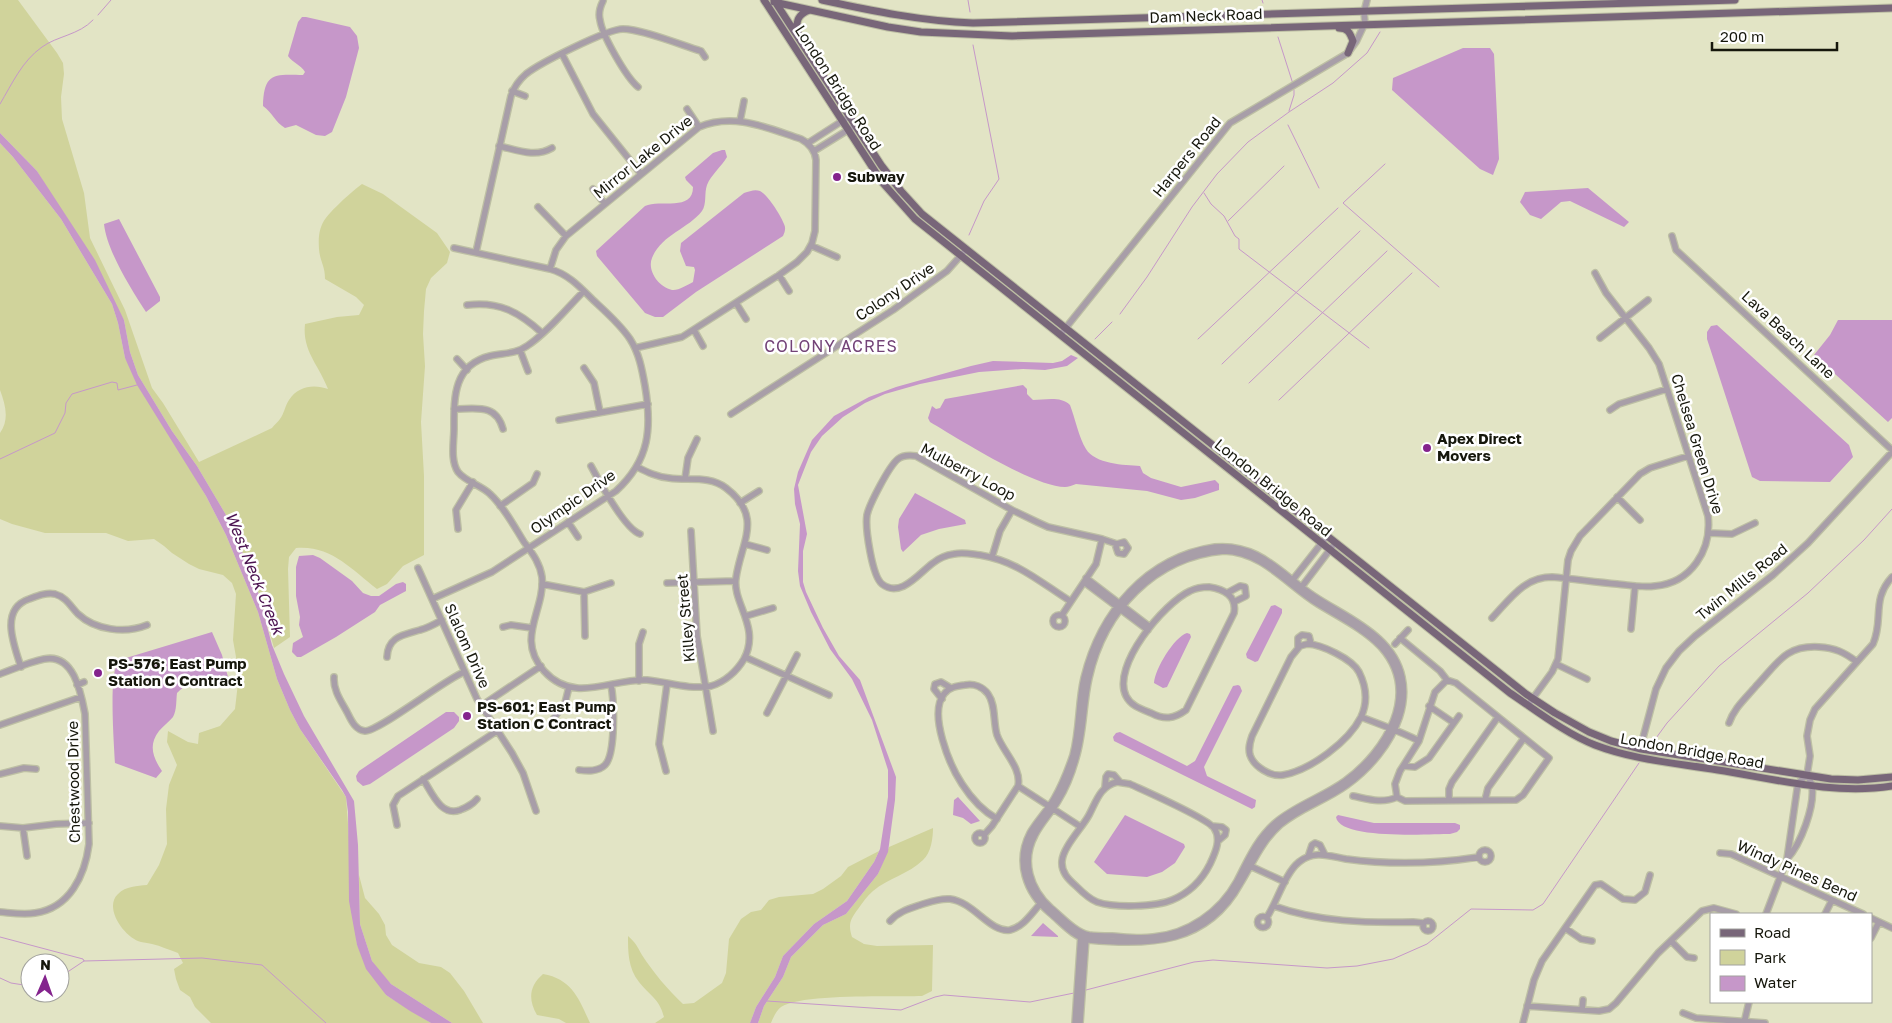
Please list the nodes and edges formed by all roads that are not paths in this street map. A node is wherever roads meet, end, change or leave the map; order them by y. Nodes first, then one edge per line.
1 (764, 0) edge
2 (822, 0) edge
3 (1367, 0) edge
4 (1720, 0) edge
5 (1735, 0) edge
6 (603, 1) edge
7 (774, 1) edge
8 (1892, 8) edge
9 (810, 10) junction
10 (1364, 12) junction
11 (1719, 13) junction
12 (1365, 23) junction
13 (1286, 26) junction
14 (605, 33) junction
15 (800, 38) junction
16 (1348, 53) junction
17 (562, 54) junction
18 (705, 57) dead end
19 (638, 87) dead end
20 (512, 91) junction
21 (525, 96) dead end
22 (744, 100) dead end
23 (687, 108) dead end
24 (850, 116) junction
25 (740, 120) junction
26 (843, 121) junction
27 (856, 125) junction
28 (698, 127) junction
29 (849, 130) junction
30 (808, 143) junction
31 (499, 146) junction
32 (552, 148) dead end
33 (814, 151) junction
34 (641, 174) junction
35 (593, 189) dead end
36 (605, 204) junction
37 (538, 207) dead end
38 (566, 236) junction
39 (1672, 236) dead end
40 (812, 246) junction
41 (454, 248) dead end
42 (966, 250) junction
43 (476, 252) junction
44 (960, 256) junction
45 (837, 257) dead end
46 (550, 269) junction
47 (1595, 273) dead end
48 (779, 275) junction
49 (584, 291) junction
50 (790, 291) dead end
51 (1648, 300) dead end
52 (736, 303) junction
53 (467, 305) dead end
54 (1625, 318) junction
55 (746, 319) dead end
56 (1066, 329) junction
57 (694, 330) junction
58 (542, 333) junction
59 (1060, 335) junction
60 (1600, 338) dead end
61 (704, 346) dead end
62 (635, 348) junction
63 (520, 350) junction
64 (456, 359) dead end
65 (584, 368) dead end
66 (467, 370) junction
67 (528, 371) dead end
68 (1667, 389) junction
69 (648, 404) junction
70 (454, 409) junction
71 (1610, 410) dead end
72 (600, 412) junction
73 (731, 414) dead end
74 (559, 420) dead end
75 (504, 429) dead end
76 (697, 439) dead end
77 (1892, 451) edge
78 (1688, 456) junction
79 (592, 466) dead end
80 (637, 467) junction
81 (537, 474) dead end
82 (685, 479) junction
83 (472, 482) junction
84 (759, 490) dead end
85 (608, 496) junction
86 (1617, 498) junction
87 (740, 503) junction
88 (500, 506) junction
89 (1012, 510) junction
90 (1640, 520) dead end
91 (568, 522) junction
92 (1755, 523) dead end
93 (458, 530) dead end
94 (691, 531) dead end
95 (1708, 533) junction
96 (640, 534) dead end
97 (1327, 536) junction
98 (578, 537) dead end
99 (1102, 539) junction
100 (1321, 543) junction
101 (1335, 543) junction
102 (745, 544) junction
103 (1118, 544) dead end
104 (528, 548) junction
105 (767, 550) dead end
106 (1330, 550) junction
107 (992, 557) junction
108 (418, 568) dead end
109 (1892, 577) edge
110 (1566, 578) junction
111 (1085, 580) junction
112 (735, 581) junction
113 (695, 582) junction
114 (1291, 582) junction
115 (611, 583) dead end
116 (667, 583) dead end
117 (542, 584) junction
118 (1635, 586) junction
119 (1300, 589) junction
120 (584, 592) junction
121 (1227, 593) junction
122 (432, 599) junction
123 (1070, 601) junction
124 (1234, 602) junction
125 (1120, 607) junction
126 (773, 608) dead end
127 (1062, 615) dead end
128 (746, 616) junction
129 (1492, 618) dead end
130 (442, 620) junction
131 (146, 625) dead end
132 (502, 627) dead end
133 (532, 628) junction
134 (1149, 628) junction
135 (1631, 629) dead end
136 (1408, 630) dead end
137 (643, 632) dead end
138 (586, 636) dead end
139 (1400, 638) junction
140 (1311, 644) junction
141 (1395, 644) dead end
142 (1298, 648) junction
143 (798, 655) dead end
144 (745, 656) junction
145 (387, 657) dead end
146 (1857, 662) junction
147 (1556, 664) junction
148 (541, 666) junction
149 (21, 667) junction
150 (464, 672) junction
151 (0, 674) edge
152 (786, 676) junction
153 (334, 677) dead end
154 (1447, 680) junction
155 (1587, 680) dead end
156 (639, 681) junction
157 (84, 682) dead end
158 (666, 684) junction
159 (77, 685) junction
160 (611, 685) junction
161 (706, 686) junction
162 (569, 687) junction
163 (951, 688) junction
164 (829, 695) dead end
165 (81, 697) junction
166 (942, 699) junction
167 (1530, 702) junction
168 (481, 706) junction
169 (1430, 706) junction
170 (767, 713) dead end
171 (1460, 716) dead end
172 (1361, 717) junction
173 (1498, 717) junction
174 (554, 718) dead end
175 (1454, 723) junction
176 (1729, 723) dead end
177 (0, 725) edge
178 (1393, 729) junction
179 (497, 731) junction
180 (713, 732) dead end
181 (1524, 738) junction
182 (1419, 741) junction
183 (1640, 749) junction
184 (1404, 766) junction
185 (36, 769) dead end
186 (579, 770) dead end
187 (666, 771) dead end
188 (0, 774) edge
189 (1807, 776) junction
190 (1892, 777) edge
191 (423, 779) junction
192 (1120, 782) junction
193 (1798, 783) junction
194 (1812, 785) junction
195 (1018, 786) junction
196 (1892, 786) edge
197 (1105, 787) junction
198 (1353, 796) dead end
199 (1397, 797) junction
200 (477, 799) dead end
201 (1449, 800) junction
202 (1485, 800) junction
203 (1051, 808) junction
204 (536, 811) dead end
205 (997, 820) junction
206 (89, 822) junction
207 (397, 825) dead end
208 (0, 826) edge
209 (1212, 826) junction
210 (1082, 827) junction
211 (23, 828) junction
212 (984, 835) dead end
213 (1218, 841) junction
214 (1720, 853) dead end
215 (1325, 855) junction
216 (28, 856) dead end
217 (1308, 857) junction
218 (1479, 858) dead end
219 (1787, 859) junction
220 (1247, 865) junction
221 (1650, 875) dead end
222 (1780, 876) junction
223 (1285, 882) junction
224 (1832, 900) junction
225 (1042, 902) junction
226 (1274, 906) junction
227 (0, 912) edge
228 (1732, 913) edge
229 (1766, 913) edge
230 (1826, 913) edge
231 (1861, 913) edge
232 (1266, 918) dead end
233 (1872, 918) edge
234 (890, 921) dead end
235 (1879, 922) junction
236 (1423, 923) dead end
237 (1565, 928) junction
238 (1892, 928) edge
239 (1084, 936) junction
240 (1872, 936) edge
241 (1592, 941) dead end
242 (1670, 941) junction
243 (1694, 958) dead end
244 (1583, 1000) dead end
245 (1748, 1003) edge
246 (1527, 1006) junction
247 (1582, 1010) junction
248 (1683, 1013) dead end
249 (1745, 1022) edge
250 (1076, 1023) edge
251 (1080, 1023) edge
252 (1522, 1023) edge
253 (1765, 1023) edge

1 - 7 main road, Dam Neck Road
1 - 26 main road, London Bridge Road
2 - 10 main road, Dam Neck Road
3 - 10 street
4 - 5 main road, Dam Neck Road
4 - 10 main road, Dam Neck Road
4 - 11 street
6 - 14 street
7 - 9 main road, Dam Neck Road
7 - 15 main road, London Bridge Road
8 - 11 main road, Dam Neck Road
9 - 13 main road, Dam Neck Road
9 - 15 main road
10 - 12 street
11 - 12 main road, Dam Neck Road
12 - 13 main road, Dam Neck Road
12 - 16 street, Harpers Road
13 - 16 main road
14 - 17 street
14 - 18 street
14 - 19 street
15 - 24 main road, London Bridge Road
16 - 56 street, Harpers Road
17 - 20 street
17 - 34 street
20 - 21 street
20 - 31 street
22 - 25 street
23 - 28 street
24 - 26 street
24 - 27 main road, London Bridge Road
25 - 28 street, Mirror Lake Drive
25 - 30 street, Mirror Lake Drive
26 - 29 main road, London Bridge Road
26 - 30 street
27 - 29 street
27 - 42 main road, London Bridge Road
28 - 34 street, Mirror Lake Drive
29 - 33 street
29 - 44 main road, London Bridge Road
30 - 33 street
31 - 32 street
31 - 43 street
33 - 40 street
34 - 36 street, Mirror Lake Drive
35 - 36 street
36 - 38 street, Mirror Lake Drive
37 - 38 street
38 - 46 street, Mirror Lake Drive
39 - 77 street, Lava Beach Lane
40 - 45 street
40 - 48 street
41 - 43 street, Olympic Drive
42 - 44 street, Colony Drive
42 - 56 main road, London Bridge Road
43 - 46 street, Olympic Drive
44 - 59 main road, London Bridge Road
44 - 73 street, Colony Drive
46 - 49 street, Olympic Drive
47 - 54 street, Chelsea Green Drive
48 - 50 street
48 - 52 street
49 - 58 street
49 - 62 street, Olympic Drive
51 - 54 street
52 - 55 street
52 - 57 street
53 - 58 street
54 - 60 street
54 - 68 street, Chelsea Green Drive
56 - 59 street, Harpers Road
56 - 97 main road, London Bridge Road
57 - 61 street
57 - 62 street
58 - 63 street
59 - 100 main road, London Bridge Road
62 - 69 street, Olympic Drive
63 - 66 street
63 - 67 street
64 - 66 street
65 - 72 street
66 - 70 street
68 - 71 street
68 - 78 street, Chelsea Green Drive
69 - 72 street
69 - 80 street, Olympic Drive
70 - 75 street
70 - 83 street
72 - 74 street
76 - 82 street
77 - 183 street, Twin Mills Road
78 - 86 street
78 - 95 street, Chelsea Green Drive
79 - 85 street
80 - 82 street
80 - 85 street, Olympic Drive
81 - 88 street
82 - 87 street
83 - 88 street
83 - 93 street
84 - 87 street
85 - 91 street, Olympic Drive
85 - 96 street
86 - 90 street
86 - 110 street
87 - 102 street
88 - 104 street
89 - 99 street, Mulberry Loop
89 - 107 street
89 - 107 street, Mulberry Loop
91 - 98 street
91 - 104 street, Olympic Drive
92 - 95 street
94 - 113 street, Killey Street
95 - 118 street, Chelsea Green Drive
97 - 100 street
97 - 101 main road, London Bridge Road
99 - 103 street, Mulberry Loop
99 - 111 street
100 - 106 main road, London Bridge Road
100 - 114 street
101 - 106 street
101 - 167 main road, London Bridge Road
102 - 105 street
102 - 112 street
104 - 117 street
104 - 122 street, Olympic Drive
106 - 119 street
106 - 167 main road, London Bridge Road
107 - 123 street, Mulberry Loop
108 - 122 street, Slalom Drive
109 - 146 street
110 - 118 street, Chelsea Green Drive
110 - 129 street, Chelsea Green Drive
110 - 147 street
111 - 123 street
111 - 125 street
112 - 113 street
112 - 128 street
113 - 116 street
113 - 161 street, Killey Street
114 - 119 street
114 - 125 street
115 - 120 street
117 - 120 street
117 - 133 street
118 - 135 street
119 - 178 street
120 - 138 street
121 - 124 street
121 - 124 street
121 - 134 street
122 - 130 street, Slalom Drive
123 - 127 street
124 - 134 street
125 - 134 street
125 - 203 street
126 - 128 street
128 - 144 street
130 - 145 street
130 - 150 street, Slalom Drive
131 - 149 street
132 - 133 street
133 - 148 street
136 - 139 street
137 - 156 street
139 - 141 street
139 - 154 street
140 - 142 street
140 - 142 street
140 - 172 street
142 - 172 street
143 - 152 street
144 - 152 street
144 - 161 street
146 - 176 street
146 - 189 street
147 - 155 street
147 - 167 street
148 - 162 street
148 - 168 street
149 - 151 street, Chestwood Drive
149 - 159 street, Chestwood Drive
150 - 153 street
150 - 168 street, Slalom Drive
152 - 164 street
152 - 170 street
154 - 169 street
154 - 173 street
156 - 158 street
156 - 160 street
157 - 159 street
158 - 161 street
158 - 187 street
159 - 165 street, Chestwood Drive
160 - 162 street
160 - 186 street
161 - 180 street, Killey Street
162 - 174 street
163 - 166 street
163 - 166 street
163 - 195 street
165 - 177 street
165 - 206 street, Chestwood Drive
166 - 205 street
167 - 183 main road, London Bridge Road
167 - 193 main road, London Bridge Road
168 - 179 street, Slalom Drive
169 - 175 street
169 - 182 street
171 - 175 street
172 - 178 street
173 - 181 street
173 - 201 street
175 - 184 street
178 - 182 street
178 - 220 street
179 - 191 street
179 - 204 street, Slalom Drive
181 - 202 street
181 - 202 street
182 - 184 street
183 - 189 main road, London Bridge Road
184 - 199 street
185 - 188 street
189 - 190 main road, London Bridge Road
189 - 193 street
189 - 194 street
191 - 200 street
191 - 207 street
192 - 197 street
192 - 197 street
192 - 209 street
193 - 194 main road, London Bridge Road
193 - 219 street
194 - 196 main road, London Bridge Road
194 - 219 street
195 - 203 street
195 - 205 street
197 - 210 street
198 - 199 street
199 - 201 street
201 - 202 street
203 - 210 street
203 - 225 street
205 - 212 street
206 - 211 street
206 - 227 street, Chestwood Drive
208 - 211 street
209 - 213 street
209 - 213 street
210 - 213 street
211 - 216 street
214 - 222 street, Windy Pines Bend
215 - 217 street
215 - 217 street
215 - 218 street
217 - 223 street
219 - 222 street
220 - 223 street
220 - 239 street
221 - 237 street
222 - 224 street, Windy Pines Bend
222 - 229 street
223 - 226 street
224 - 230 street
224 - 231 street, Windy Pines Bend
225 - 234 street
225 - 239 street
226 - 232 street
226 - 236 street
228 - 242 street
233 - 235 street, Windy Pines Bend
235 - 238 street, Windy Pines Bend
235 - 240 street
237 - 241 street
237 - 246 street
239 - 250 street
239 - 251 street
242 - 243 street
242 - 247 street
244 - 247 street
245 - 249 street
246 - 247 street
246 - 252 street
248 - 249 street
249 - 253 street

